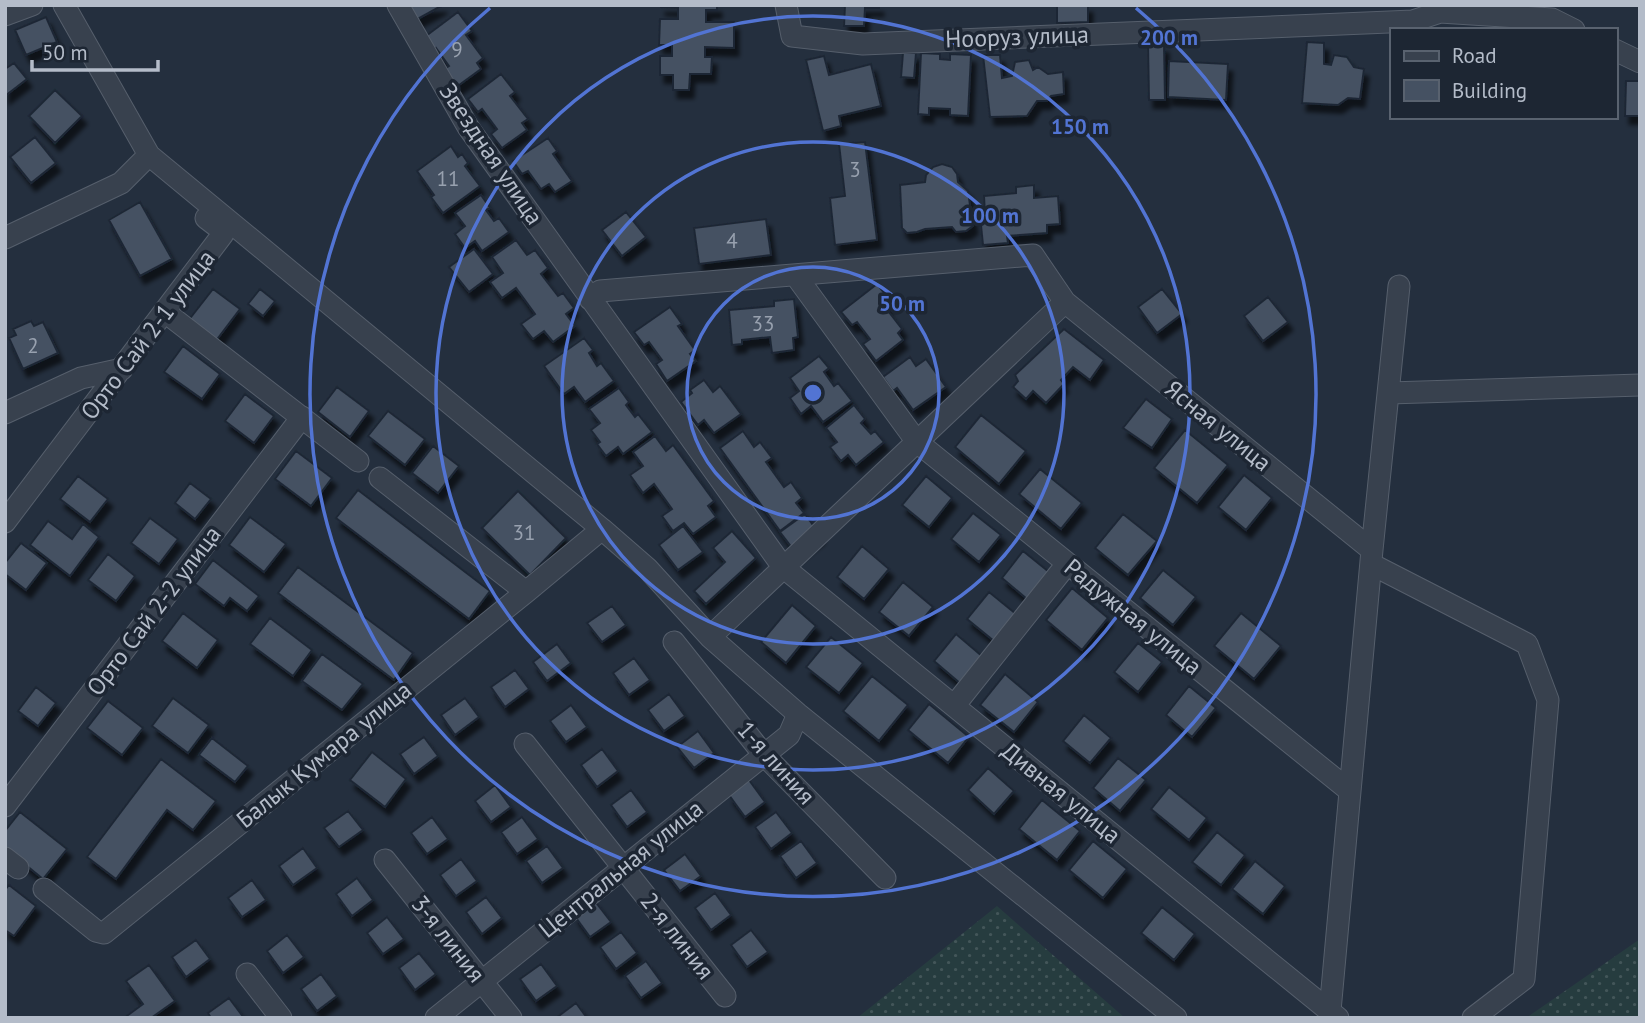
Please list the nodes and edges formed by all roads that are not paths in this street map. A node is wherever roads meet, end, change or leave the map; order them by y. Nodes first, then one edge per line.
1 (32, 5) edge
2 (64, 5) edge
3 (398, 5) edge
4 (786, 5) edge
5 (1441, 8) edge
6 (5, 15) edge
7 (1570, 28) edge
8 (1617, 51) edge
9 (1640, 62) edge
10 (144, 160) junction
11 (5, 239) edge
12 (796, 276) junction
13 (1399, 286) dead end
14 (590, 299) junction
15 (1065, 302) junction
16 (165, 312) junction
17 (122, 369) junction
18 (1640, 385) edge
19 (1389, 393) junction
20 (5, 414) edge
21 (302, 417) junction
22 (917, 442) junction
23 (358, 461) dead end
24 (380, 478) dead end
25 (5, 522) edge
26 (601, 529) junction
27 (1371, 557) junction
28 (1067, 564) junction
29 (783, 568) junction
30 (526, 592) junction
31 (710, 636) junction
32 (674, 642) dead end
33 (954, 706) junction
34 (798, 714) junction
35 (525, 744) dead end
36 (764, 755) junction
37 (1350, 791) junction
38 (5, 806) edge
39 (385, 860) dead end
40 (622, 867) junction
41 (885, 878) dead end
42 (44, 890) dead end
43 (247, 974) dead end
44 (481, 981) junction
45 (725, 996) dead end
46 (1334, 1014) edge
47 (281, 1018) edge
48 (436, 1018) edge
49 (511, 1018) edge
50 (1176, 1018) edge
51 (1473, 1018) edge

1 - 6 street
2 - 10 street
3 - 14 street, Звездная улица
4 - 5 street, Нооруз улица
5 - 7 street, Нооруз улица
8 - 9 street
10 - 11 street
10 - 16 street, Орто Сай 2-1 улица
10 - 26 street
12 - 14 street
12 - 15 street
12 - 22 street
13 - 19 street
14 - 29 street, Звездная улица
15 - 22 street
15 - 27 street, Ясная улица
16 - 17 street, Орто Сай 2-1 улица
16 - 21 street
17 - 20 street
17 - 25 street, Орто Сай 2-1 улица
18 - 19 street
19 - 27 street
21 - 23 street
21 - 38 street, Орто Сай 2-2 улица
22 - 28 street, Радужная улица
22 - 29 street
24 - 30 street
26 - 30 street, Балык Кумара улица
26 - 31 street
27 - 37 street
27 - 51 street, Ясная улица
28 - 33 street
28 - 37 street, Радужная улица
29 - 31 street
29 - 33 street, Дивная улица
30 - 42 street, Балык Кумара улица
31 - 34 street
32 - 36 street, 1-я линия
33 - 46 street, Дивная улица
34 - 36 street, Центральная улица
34 - 50 street
35 - 40 street, 2-я линия
36 - 40 street, Центральная улица
36 - 41 street, 1-я линия
37 - 46 street
39 - 44 street, 3-я линия
40 - 44 street, Центральная улица
40 - 45 street, 2-я линия
43 - 47 street
44 - 48 street, Центральная улица
44 - 49 street, 3-я линия

